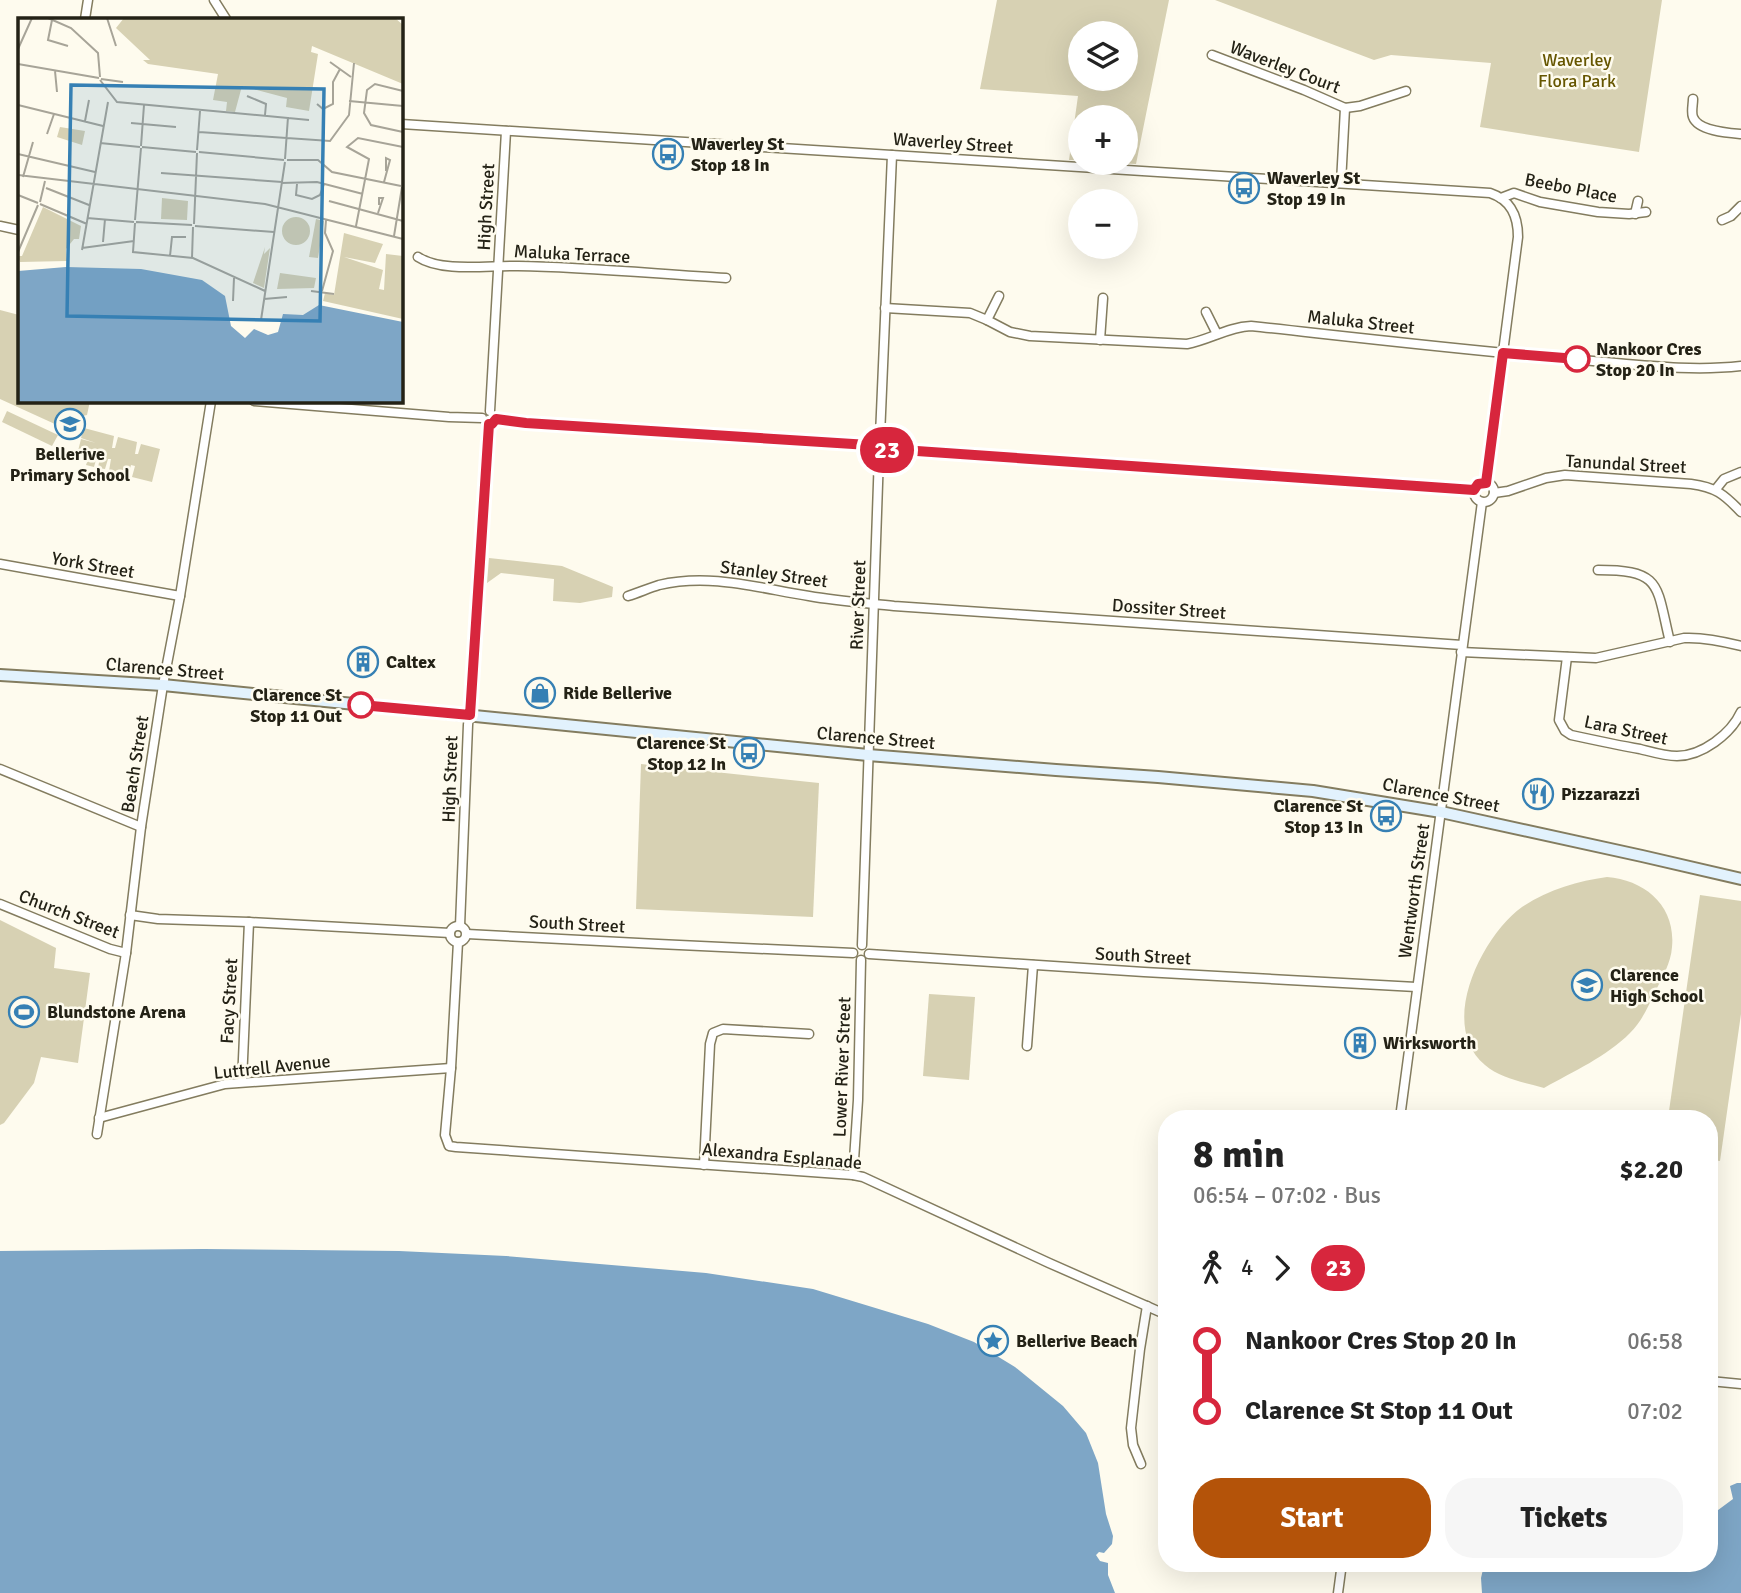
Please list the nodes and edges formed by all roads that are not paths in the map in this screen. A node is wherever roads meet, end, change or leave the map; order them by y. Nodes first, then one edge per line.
1 (88, 0) edge
2 (214, 0) edge
3 (85, 18) edge
4 (225, 18) edge
5 (1212, 55) dead end
6 (1406, 91) dead end
7 (1693, 99) dead end
8 (1345, 108) junction
9 (402, 124) edge
10 (506, 131) junction
11 (1741, 134) edge
12 (892, 155) junction
13 (1341, 183) junction
14 (1502, 198) junction
15 (1637, 201) dead end
16 (1741, 206) edge
17 (1646, 212) dead end
18 (1635, 214) junction
19 (1722, 220) dead end
20 (0, 226) edge
21 (18, 230) edge
22 (418, 257) dead end
23 (498, 266) junction
24 (726, 278) dead end
25 (999, 296) dead end
26 (1103, 298) dead end
27 (885, 308) junction
28 (1206, 312) dead end
29 (987, 320) junction
30 (1217, 334) junction
31 (1100, 340) junction
32 (1503, 353) junction
33 (1741, 366) edge
34 (211, 402) edge
35 (266, 402) edge
36 (489, 421) junction
37 (880, 436) junction
38 (869, 445) junction
39 (888, 449) junction
40 (879, 455) junction
41 (1741, 472) edge
42 (1486, 483) junction
43 (1716, 489) junction
44 (1474, 490) junction
45 (1493, 493) junction
46 (1482, 502) junction
47 (1741, 512) edge
48 (0, 564) edge
49 (1598, 570) dead end
50 (180, 596) junction
51 (628, 596) dead end
52 (874, 604) junction
53 (1670, 642) junction
54 (1741, 646) edge
55 (1462, 649) junction
56 (1567, 657) junction
57 (0, 675) edge
58 (163, 685) junction
59 (1741, 712) edge
60 (470, 715) junction
61 (869, 755) junction
62 (0, 769) edge
63 (1441, 812) junction
64 (141, 827) junction
65 (1741, 879) edge
66 (0, 904) edge
67 (130, 915) junction
68 (249, 922) junction
69 (460, 926) junction
70 (450, 933) junction
71 (467, 934) junction
72 (458, 943) junction
73 (862, 945) junction
74 (126, 953) junction
75 (853, 953) junction
76 (869, 954) junction
77 (861, 960) junction
78 (1033, 965) junction
79 (1416, 987) junction
80 (810, 1034) dead end
81 (1027, 1046) dead end
82 (451, 1068) junction
83 (242, 1082) junction
84 (1401, 1110) edge
85 (100, 1118) junction
86 (97, 1134) dead end
87 (704, 1165) junction
88 (853, 1175) junction
89 (1147, 1306) junction
90 (1158, 1311) edge
91 (1718, 1382) edge
92 (1741, 1384) edge
93 (1141, 1464) dead end
94 (1341, 1572) edge
95 (1338, 1593) edge

1 - 3 street
2 - 4 street
5 - 8 street, Waverley Court
6 - 8 street, Waverley Court
7 - 11 street
8 - 13 street, Waverley Court
9 - 10 street, Waverley Street
10 - 12 street, Waverley Street
10 - 23 street, High Street
12 - 13 street, Waverley Street
12 - 27 street
13 - 14 street, Waverley Street
14 - 18 street, Beebo Place
14 - 32 street
15 - 18 street, Beebo Place
16 - 19 street
17 - 18 street, Beebo Place
20 - 21 street
22 - 23 street, Maluka Terrace
23 - 24 street, Maluka Terrace
23 - 36 street, High Street
25 - 29 street
26 - 31 street
27 - 29 street, Maluka Street
27 - 37 street
28 - 30 street
29 - 31 street, Maluka Street
30 - 31 street, Maluka Street
30 - 32 street, Maluka Street
32 - 33 street, Maluka Street
32 - 42 street
34 - 50 street, Beach Street
35 - 36 street
36 - 38 street
36 - 60 street, High Street
37 - 38 street
37 - 39 street
38 - 40 street
39 - 40 street
39 - 44 street
40 - 52 street, River Street
41 - 43 street
42 - 44 street
42 - 45 street
43 - 45 street, Tanundal Street
43 - 47 street
44 - 46 street
45 - 46 street
46 - 55 street, Wentworth Street
48 - 50 street, York Street
49 - 53 street
50 - 58 street, Beach Street
51 - 52 street, Stanley Street
52 - 55 street, Dossiter Street
52 - 61 street, River Street
53 - 54 street, Dossiter Street
53 - 56 street, Dossiter Street
55 - 56 street, Dossiter Street
55 - 63 street, Wentworth Street
56 - 59 street, Lara Street
57 - 58 main road, Clarence Street
58 - 60 main road, Clarence Street
58 - 64 street, Beach Street
60 - 61 main road, Clarence Street
60 - 69 street, High Street
61 - 63 main road, Clarence Street
61 - 73 street
62 - 64 street
63 - 65 main road, Clarence Street
63 - 79 street, Wentworth Street
64 - 67 street, Beach Street
66 - 74 street, Church Street
67 - 68 street
67 - 74 street, Beach Street
68 - 70 street
68 - 83 street, Facy Street
69 - 70 street
69 - 71 street
70 - 72 street
71 - 72 street
71 - 75 street, South Street
72 - 82 street
73 - 75 street
73 - 76 street
74 - 85 street, Beach Street
75 - 77 street
76 - 77 street
76 - 78 street, South Street
77 - 88 street, Lower River Street
78 - 79 street, South Street
78 - 81 street
79 - 84 street, Wentworth Street
80 - 87 street
82 - 83 street, Luttrell Avenue
82 - 87 street, Alexandra Esplanade
83 - 85 street, Luttrell Avenue
85 - 86 street, Beach Street
87 - 88 street, Alexandra Esplanade
88 - 89 street, Alexandra Esplanade
89 - 90 street, Alexandra Esplanade
89 - 93 street
91 - 92 street
94 - 95 street

